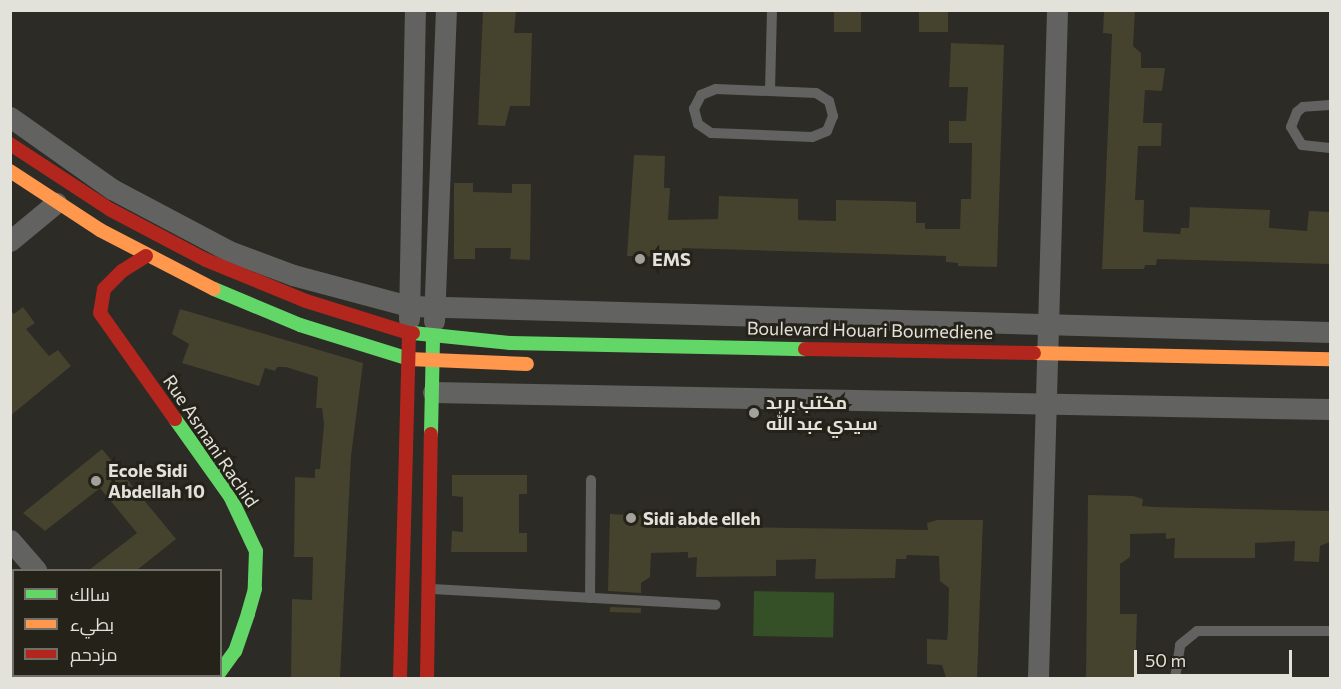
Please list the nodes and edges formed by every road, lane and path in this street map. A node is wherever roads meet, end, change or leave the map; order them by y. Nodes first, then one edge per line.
1 (415, 10) edge
2 (446, 10) edge
3 (772, 10) edge
4 (1057, 10) edge
5 (770, 91) junction
6 (1330, 105) edge
7 (10, 117) edge
8 (10, 144) edge
9 (1330, 148) edge
10 (10, 171) edge
11 (56, 202) junction
12 (10, 241) edge
13 (146, 256) junction
14 (409, 306) junction
15 (434, 309) junction
16 (1050, 323) junction
17 (1330, 332) edge
18 (409, 333) junction
19 (433, 337) junction
20 (1050, 351) junction
21 (409, 359) junction
22 (1330, 359) edge
23 (433, 363) junction
24 (540, 365) dead end
25 (1026, 374) dead end
26 (1055, 374) junction
27 (433, 392) junction
28 (1048, 403) junction
29 (1330, 409) edge
30 (591, 480) dead end
31 (10, 540) edge
32 (35, 569) edge
33 (431, 589) junction
34 (590, 598) junction
35 (717, 605) dead end
36 (1330, 631) edge
37 (222, 669) edge
38 (400, 678) edge
39 (427, 678) edge
40 (1038, 678) edge
41 (1175, 678) edge

1 - 14 street
2 - 15 street
3 - 5 lane
4 - 16 street
5 - 5 lane
6 - 9 lane
7 - 14 street
8 - 18 main road, Boulevard Houari Boumediene
10 - 11 main road
11 - 12 street
11 - 13 main road
13 - 21 main road
13 - 37 main road, Rue Asmani Rachid
14 - 15 street
14 - 18 street
15 - 16 street
15 - 19 street
16 - 17 street
16 - 20 street
18 - 19 main road, Boulevard Houari Boumediene
18 - 21 main road
19 - 20 main road, Boulevard Houari Boumediene
19 - 23 main road
20 - 22 main road, Boulevard Houari Boumediene
20 - 26 street
21 - 23 main road
21 - 38 main road
23 - 24 main road
23 - 27 main road
25 - 26 main road
26 - 28 street
27 - 28 street
27 - 33 main road
28 - 29 street
28 - 40 street
30 - 34 lane
31 - 32 street
33 - 34 lane
33 - 39 main road
34 - 35 lane
36 - 41 lane

